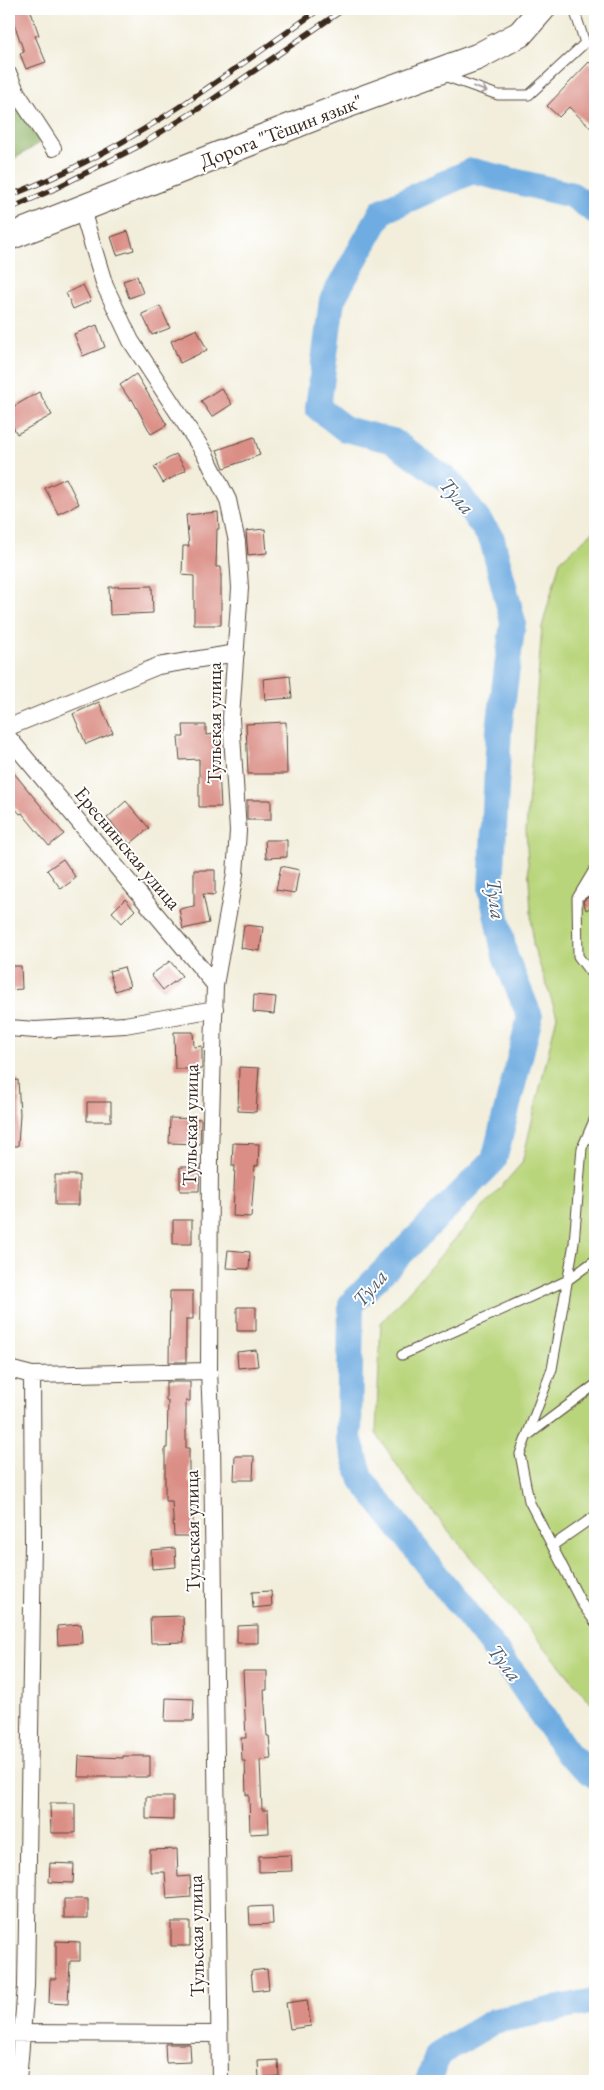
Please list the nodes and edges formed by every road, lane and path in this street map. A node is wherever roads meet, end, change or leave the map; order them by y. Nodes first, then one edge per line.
1 (542, 9) edge
2 (574, 9) edge
3 (435, 72) junction
4 (9, 75) edge
5 (53, 148) dead end
6 (82, 210) junction
7 (9, 237) edge
8 (236, 653) junction
9 (9, 727) edge
10 (9, 738) edge
11 (595, 868) edge
12 (595, 885) edge
13 (577, 898) junction
14 (595, 979) edge
15 (215, 986) junction
16 (215, 1009) junction
17 (9, 1028) edge
18 (595, 1118) edge
19 (595, 1133) edge
20 (585, 1141) junction
21 (595, 1260) edge
22 (568, 1280) junction
23 (402, 1355) dead end
24 (9, 1369) edge
25 (209, 1371) junction
26 (32, 1375) junction
27 (595, 1385) edge
28 (527, 1436) junction
29 (595, 1516) edge
30 (552, 1546) junction
31 (595, 1622) edge
32 (15, 2033) edge
33 (218, 2034) junction
34 (18, 2081) edge
35 (220, 2081) edge

1 - 3 main road, Дорога "Тёщин язык"
3 -> 2 lane
3 - 6 main road, Дорога "Тёщин язык"
4 - 5 street
6 - 7 main road, Дорога "Тёщин язык"
6 - 8 street, Тульская улица
8 - 9 street
8 - 15 street, Тульская улица
10 - 15 street, Ереснинская улица
11 - 13 lane
12 - 13 lane
13 - 14 lane
15 - 16 street, Тульская улица
16 - 17 street
16 - 25 street, Тульская улица
18 - 20 lane
19 - 20 lane
20 - 22 lane
21 - 22 lane
22 - 23 lane
22 - 28 lane
24 - 26 street
25 - 26 street
25 - 33 street, Тульская улица
26 - 32 street
27 - 28 lane
28 - 30 lane
29 - 30 lane
30 - 31 lane
32 - 33 street
32 - 34 street
33 - 35 street, Тульская улица

